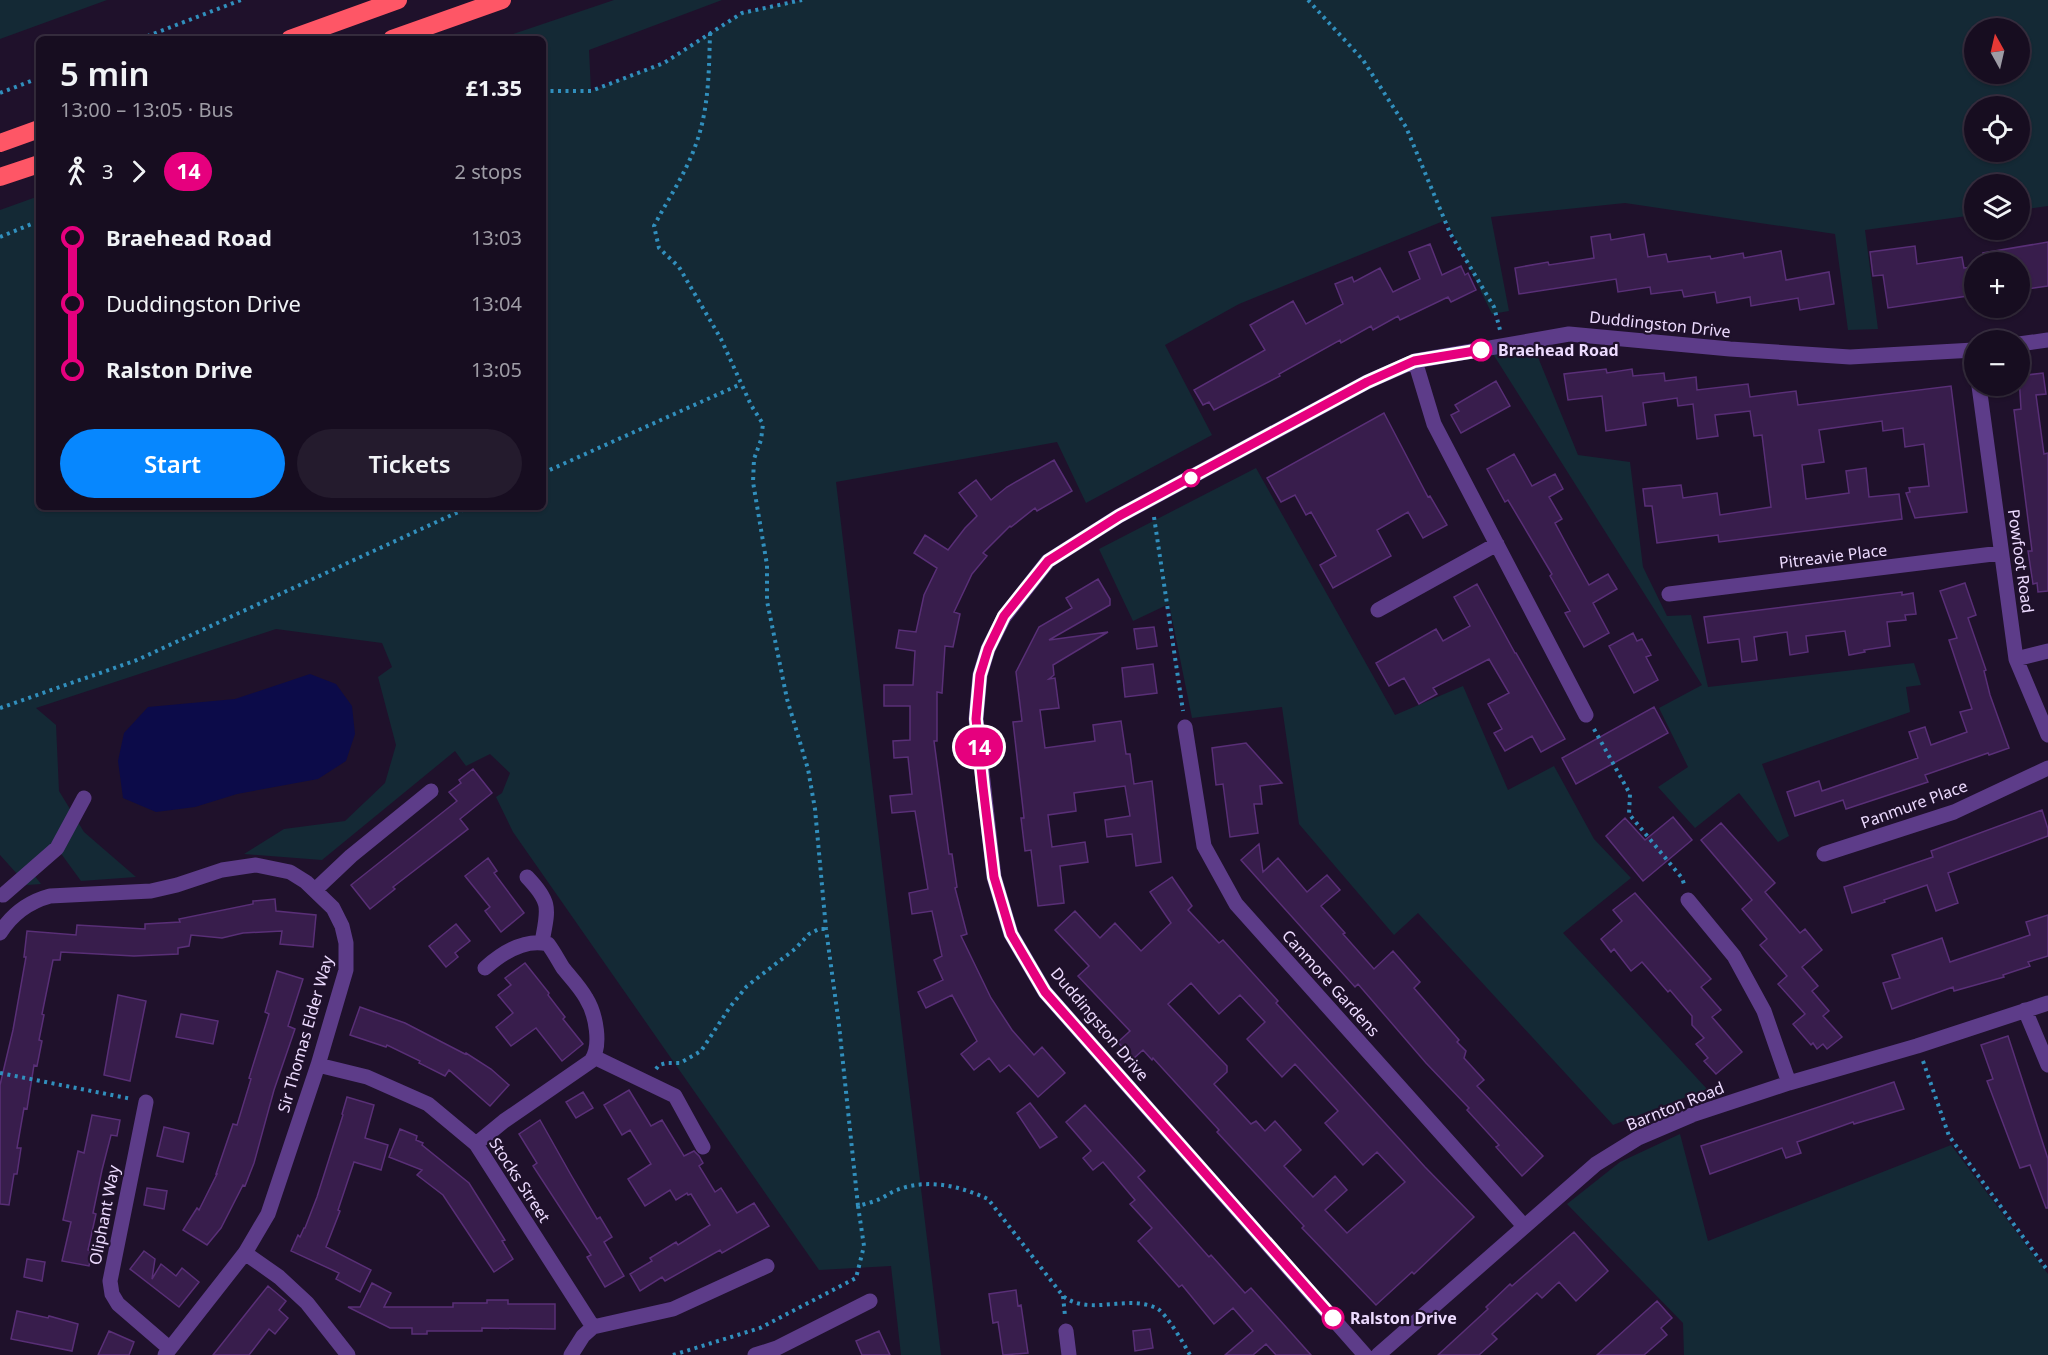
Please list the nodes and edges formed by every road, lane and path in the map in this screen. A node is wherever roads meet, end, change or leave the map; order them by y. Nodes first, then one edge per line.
1 (241, 0) edge
2 (398, 0) edge
3 (502, 0) edge
4 (802, 0) edge
5 (1308, 0) edge
6 (710, 33) junction
7 (148, 36) edge
8 (298, 36) edge
9 (400, 36) edge
10 (36, 79) edge
11 (546, 91) edge
12 (0, 93) edge
13 (36, 130) edge
14 (0, 143) edge
15 (36, 165) edge
16 (0, 177) edge
17 (36, 222) edge
18 (0, 237) edge
19 (2048, 340) edge
20 (2030, 342) edge
21 (1503, 346) junction
22 (1964, 351) edge
23 (1414, 361) junction
24 (741, 384) junction
25 (1980, 396) edge
26 (546, 472) edge
27 (1151, 499) junction
28 (462, 510) edge
29 (1497, 544) junction
30 (2001, 553) junction
31 (1669, 594) dead end
32 (1378, 610) dead end
33 (2048, 651) edge
34 (2016, 659) junction
35 (0, 708) edge
36 (1586, 715) joint
37 (1185, 727) joint
38 (2048, 735) edge
39 (2048, 768) edge
40 (431, 791) dead end
41 (84, 798) dead end
42 (1824, 854) dead end
43 (527, 877) dead end
44 (315, 890) junction
45 (2, 893) edge
46 (1688, 900) joint
47 (18, 912) junction
48 (826, 929) junction
49 (0, 933) edge
50 (542, 942) junction
51 (485, 968) dead end
52 (2048, 1003) edge
53 (2025, 1010) junction
54 (1917, 1046) junction
55 (594, 1057) junction
56 (318, 1065) junction
57 (2048, 1065) edge
58 (0, 1073) edge
59 (646, 1081) junction
60 (1789, 1083) junction
61 (146, 1102) joint
62 (476, 1144) junction
63 (703, 1147) dead end
64 (858, 1206) junction
65 (1524, 1226) junction
66 (245, 1253) junction
67 (767, 1266) dead end
68 (2048, 1271) edge
69 (870, 1300) dead end
70 (593, 1326) junction
71 (1066, 1331) dead end
72 (167, 1352) edge
73 (778, 1352) edge
74 (348, 1355) edge
75 (571, 1355) edge
76 (673, 1355) edge
77 (755, 1355) edge
78 (1069, 1355) edge
79 (1190, 1355) edge
80 (1365, 1355) edge
81 (1378, 1355) edge

1 - 7 path
2 - 8 highway
3 - 9 highway
4 - 6 path
5 - 21 path
6 - 11 path
6 - 24 path
10 - 12 path
13 - 14 highway
15 - 16 highway
17 - 18 path
19 - 20 street
21 - 22 street, Duddingston Drive
21 - 23 street, Duddingston Drive
23 - 27 street, Duddingston Drive
23 - 29 street
24 - 26 path
24 - 48 path
25 - 30 street, Powfoot Road
27 - 37 path
27 - 80 street, Duddingston Drive
28 - 35 path
29 - 32 street
29 - 36 street
30 - 31 street, Pitreavie Place
30 - 34 street, Powfoot Road
33 - 34 street
34 - 38 street, Powfoot Road
36 - 46 path
37 - 65 street, Canmore Gardens
39 - 42 street, Panmure Place
40 - 44 street
41 - 45 street
43 - 50 street
44 - 47 street, Sir Thomas Elder Way
44 - 56 street, Sir Thomas Elder Way
45 - 47 street
46 - 60 street
47 - 49 street, Sir Thomas Elder Way
48 - 59 path
48 - 64 path
50 - 51 street
50 - 55 street
52 - 53 street, Barnton Road
53 - 54 street, Barnton Road
53 - 57 street
54 - 60 street, Barnton Road
54 - 68 path
55 - 59 street
55 - 62 street
56 - 62 street, Stocks Street
56 - 66 street, Sir Thomas Elder Way
58 - 61 path
59 - 63 street
60 - 65 street, Barnton Road
61 - 72 street, Oliphant Way
62 - 70 street, Stocks Street
64 - 76 path
64 - 79 path
65 - 81 street, Barnton Road
66 - 72 street, Sir Thomas Elder Way
66 - 74 street
67 - 70 street
69 - 73 street
70 - 75 street
71 - 78 street
73 - 77 street

